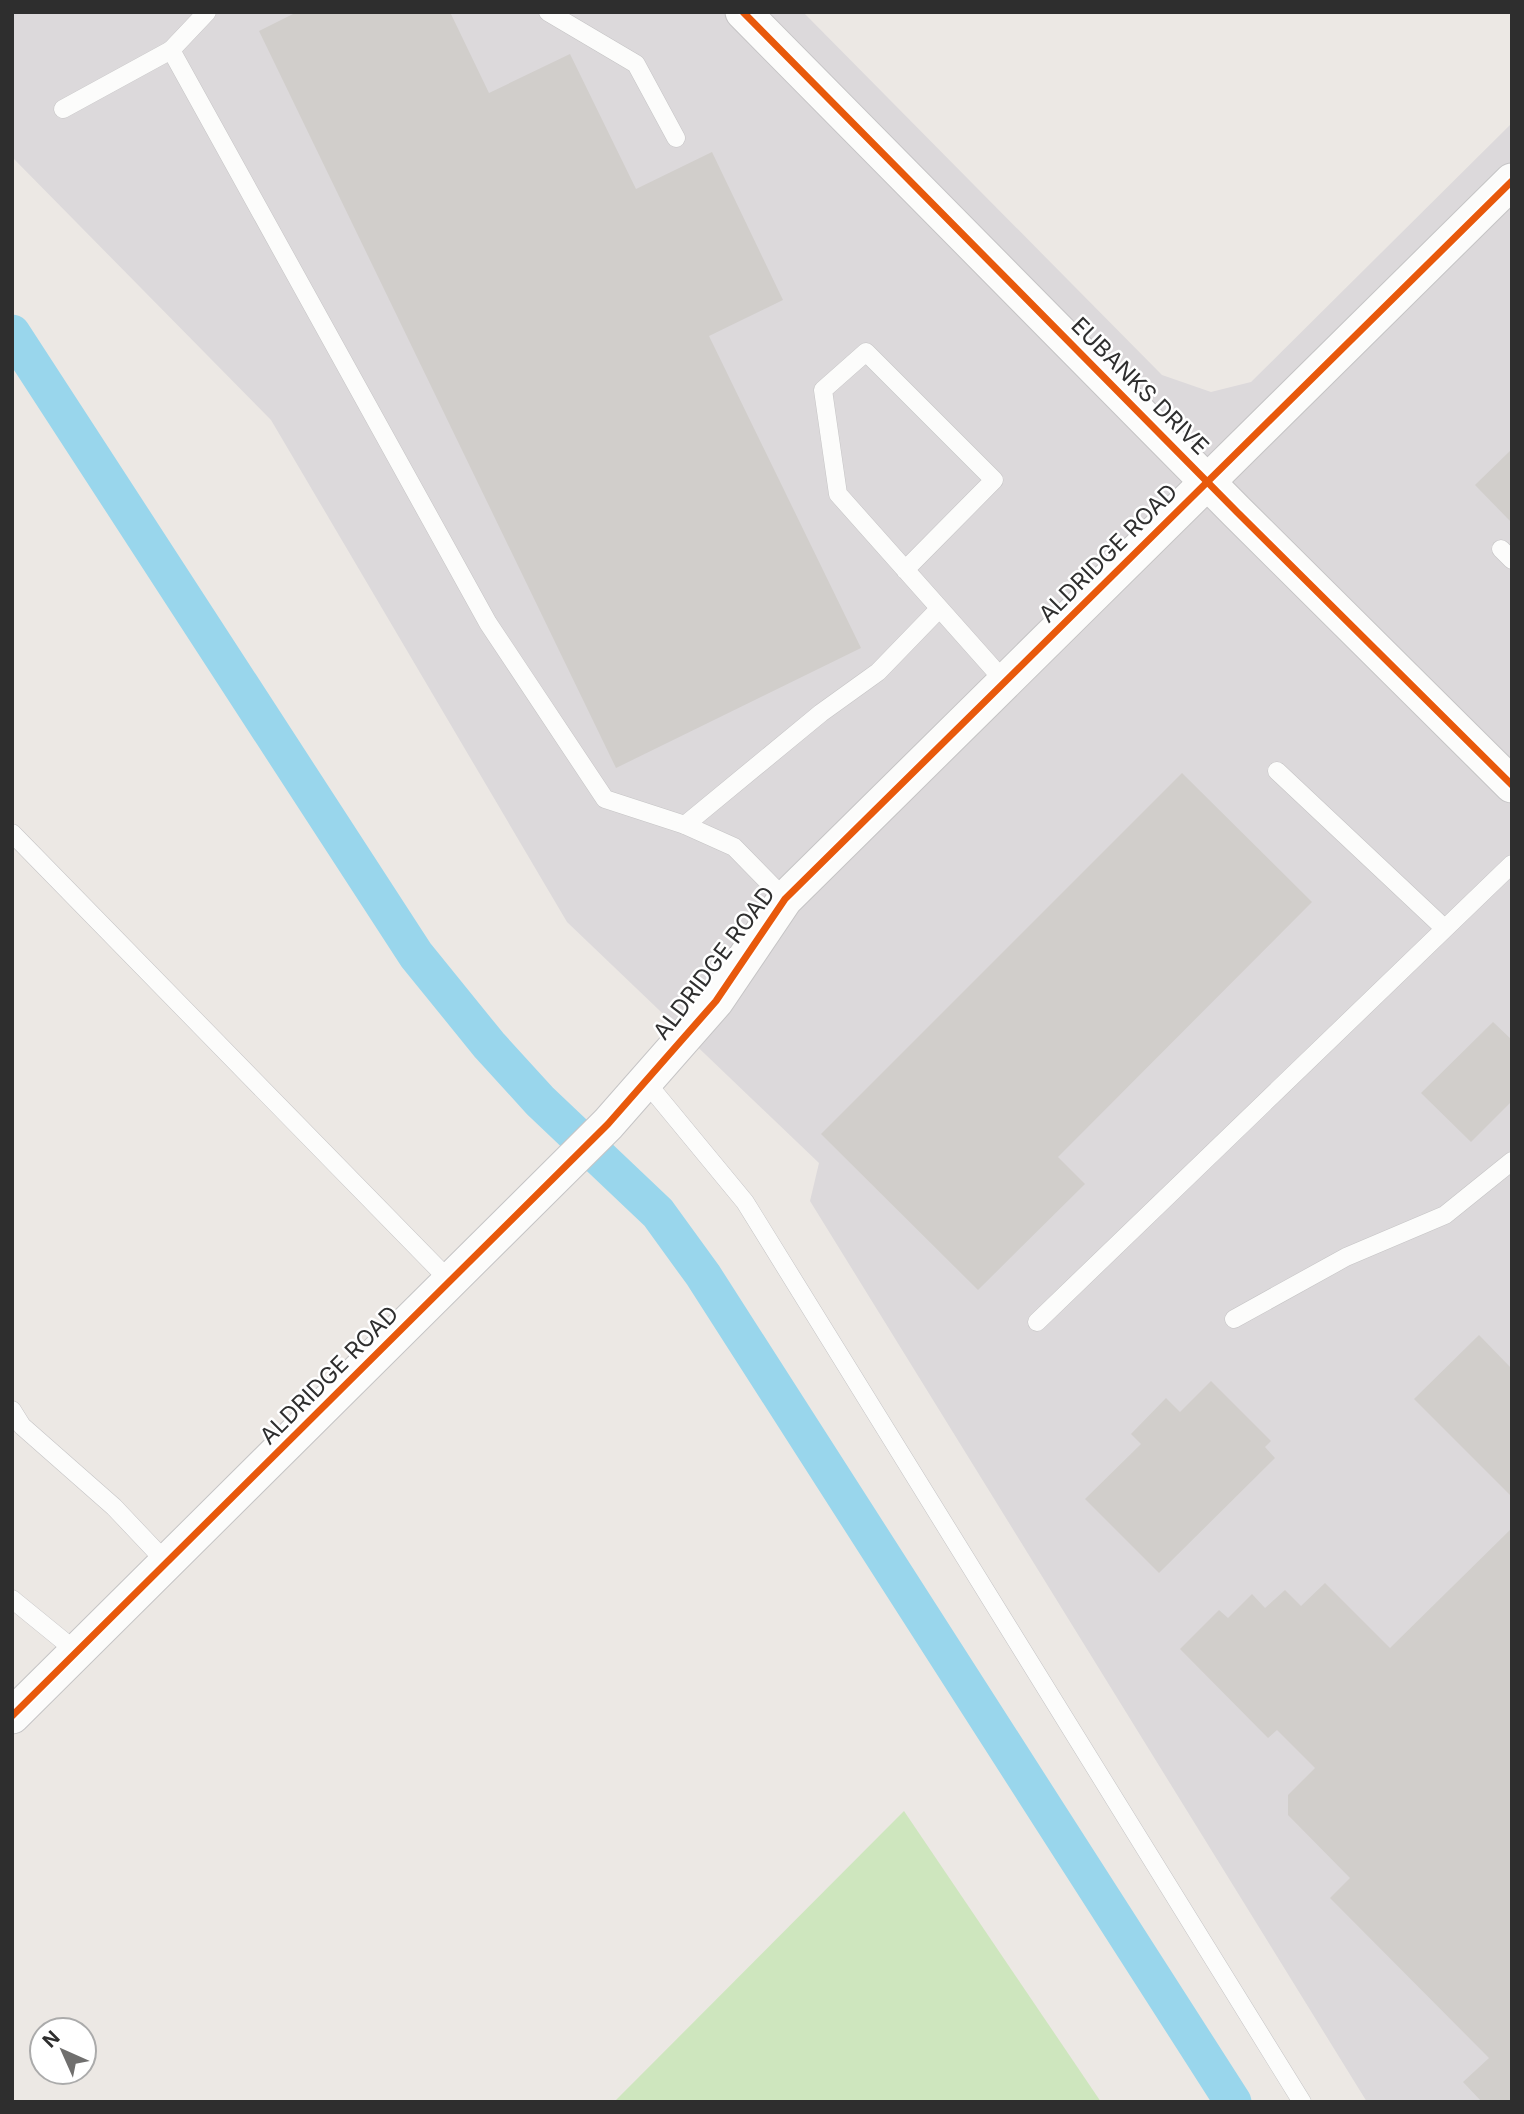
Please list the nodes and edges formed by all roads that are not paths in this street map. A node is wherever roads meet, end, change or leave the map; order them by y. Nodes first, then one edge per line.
1 (207, 12) edge
2 (548, 12) edge
3 (743, 12) edge
4 (171, 50) junction
5 (63, 109) dead end
6 (676, 138) dead end
7 (1512, 181) edge
8 (1208, 481) junction
9 (905, 570) junction
10 (939, 609) junction
11 (1006, 683) junction
12 (1277, 771) dead end
13 (1512, 785) edge
14 (685, 825) junction
15 (12, 833) edge
16 (1512, 864) edge
17 (785, 899) junction
18 (1443, 927) junction
19 (646, 1082) junction
20 (1512, 1161) edge
21 (450, 1281) junction
22 (1234, 1319) dead end
23 (1037, 1322) dead end
24 (12, 1410) edge
25 (167, 1563) junction
26 (12, 1599) edge
27 (77, 1652) junction
28 (12, 1716) edge
29 (1303, 2102) edge

1 - 4 lane
2 - 6 lane
3 - 8 street, EUBANKS DRIVE
4 - 5 lane
4 - 14 lane
7 - 8 street, ALDRIDGE ROAD
8 - 11 street, ALDRIDGE ROAD
8 - 13 street, EUBANKS DRIVE
9 - 9 lane
9 - 10 lane
10 - 11 lane
10 - 14 lane
11 - 17 street, ALDRIDGE ROAD
12 - 18 lane
14 - 17 lane
15 - 21 lane
16 - 18 lane
17 - 19 street, ALDRIDGE ROAD
18 - 23 lane
19 - 21 street, ALDRIDGE ROAD
19 - 29 lane
20 - 22 lane
21 - 25 street, ALDRIDGE ROAD
24 - 25 lane
25 - 27 street, ALDRIDGE ROAD
26 - 27 lane
27 - 28 street, ALDRIDGE ROAD

